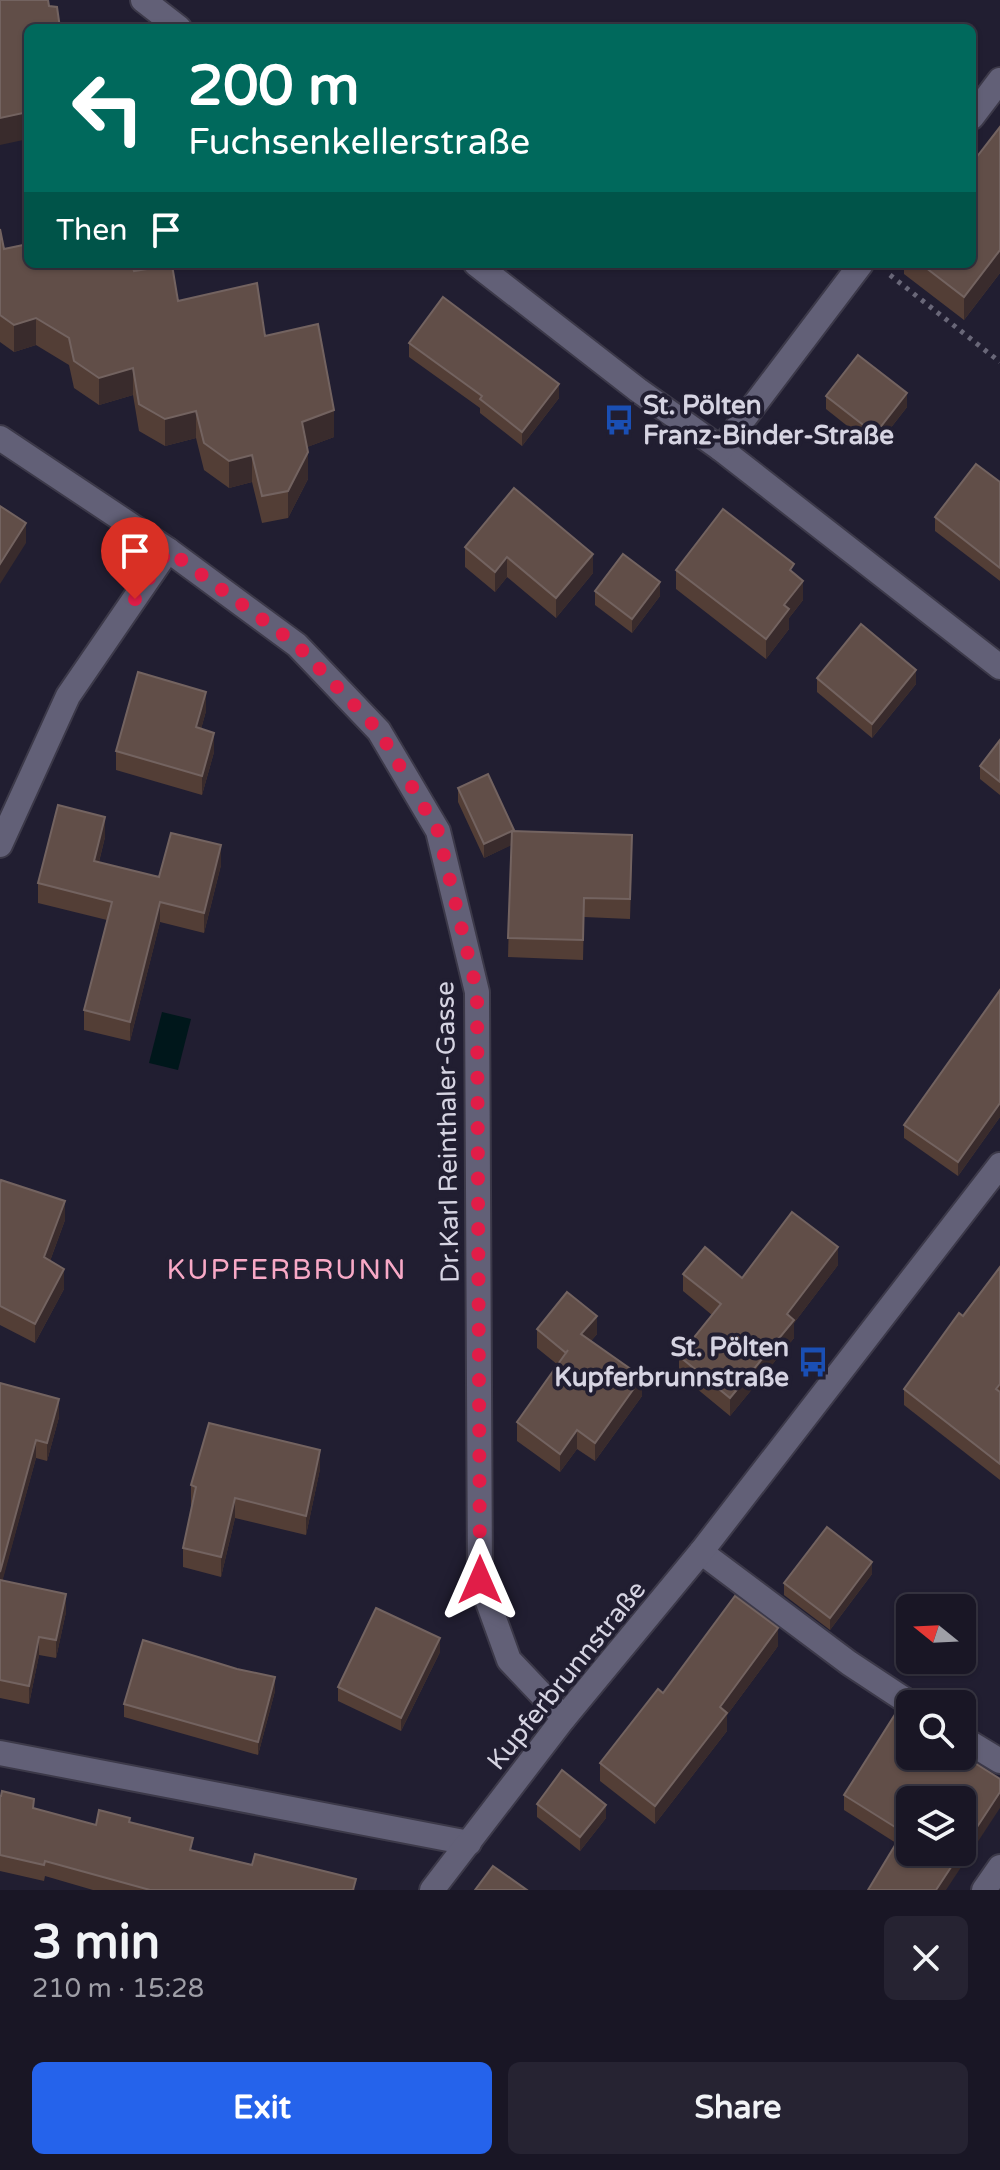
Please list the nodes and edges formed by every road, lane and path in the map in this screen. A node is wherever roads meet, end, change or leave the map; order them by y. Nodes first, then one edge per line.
1 (143, 0) edge
2 (174, 24) edge
3 (1000, 80) edge
4 (976, 112) edge
5 (481, 268) edge
6 (858, 268) edge
7 (889, 274) dead end
8 (1000, 362) edge
9 (0, 438) edge
10 (721, 449) junction
11 (168, 550) junction
12 (1000, 667) edge
13 (0, 845) edge
14 (1000, 1165) edge
15 (701, 1552) junction
16 (896, 1694) edge
17 (564, 1718) junction
18 (976, 1746) edge
19 (0, 1753) edge
20 (1000, 1761) edge
21 (469, 1843) junction
22 (1000, 1867) edge
23 (432, 1890) edge
24 (984, 1890) edge

1 - 2 street
3 - 4 street
5 - 10 street
6 - 10 street
7 - 8 path
9 - 11 street, Dr.Karl Reinthaler-Gasse
10 - 12 street
11 - 13 street
11 - 17 street, Dr.Karl Reinthaler-Gasse
14 - 15 street, Kupferbrunnstraße
15 - 16 street
15 - 17 street, Kupferbrunnstraße
17 - 21 street, Kupferbrunnstraße
18 - 20 street
19 - 21 street
21 - 23 street, Kupferbrunnstraße
22 - 24 street

